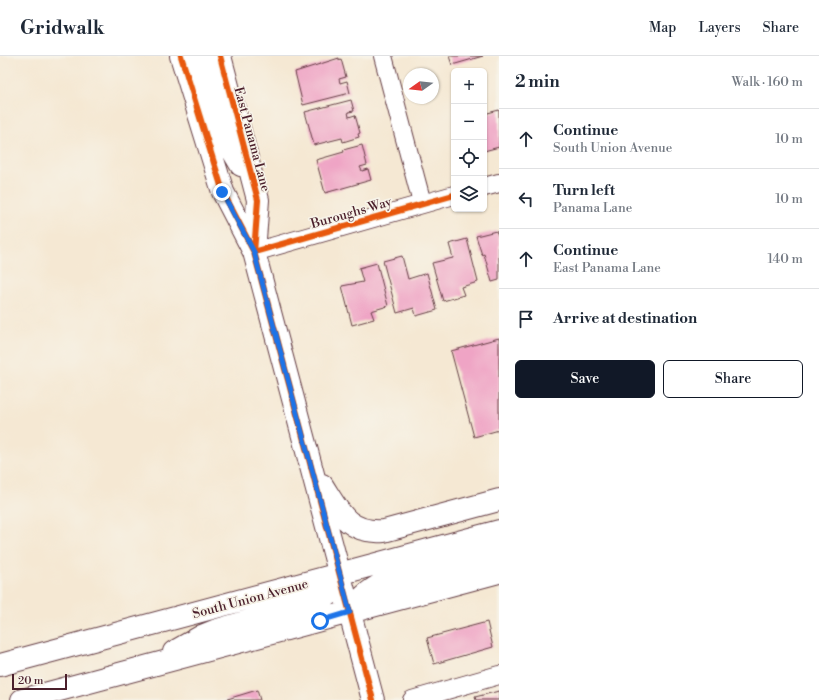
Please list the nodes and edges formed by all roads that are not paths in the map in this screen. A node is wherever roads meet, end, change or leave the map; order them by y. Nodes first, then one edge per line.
1 (181, 56) edge
2 (201, 56) edge
3 (220, 56) edge
4 (383, 56) edge
5 (499, 183) edge
6 (487, 186) edge
7 (255, 188) junction
8 (451, 196) edge
9 (422, 203) junction
10 (254, 252) junction
11 (312, 470) junction
12 (499, 500) edge
13 (499, 531) edge
14 (499, 552) edge
15 (499, 572) edge
16 (340, 574) junction
17 (350, 612) junction
18 (0, 665) edge
19 (149, 667) junction
20 (499, 675) edge
21 (448, 695) edge
22 (22, 700) edge
23 (374, 700) edge
24 (412, 700) edge

1 - 10 main road, East Panama Lane
2 - 7 main road
3 - 7 main road, East Panama Lane
4 - 9 street
5 - 6 street
7 - 10 main road, East Panama Lane
8 - 9 street, Buroughs Way
9 - 10 street, Buroughs Way
10 - 11 main road, East Panama Lane
11 - 12 main road
11 - 16 main road, East Panama Lane
13 - 16 main road, South Union Avenue
14 - 17 main road
15 - 17 main road
16 - 17 main road, East Panama Lane
16 - 18 main road, South Union Avenue
16 - 19 main road
17 - 19 main road
17 - 23 main road, East Panama Lane
19 - 22 main road
20 - 21 street
21 - 24 street

